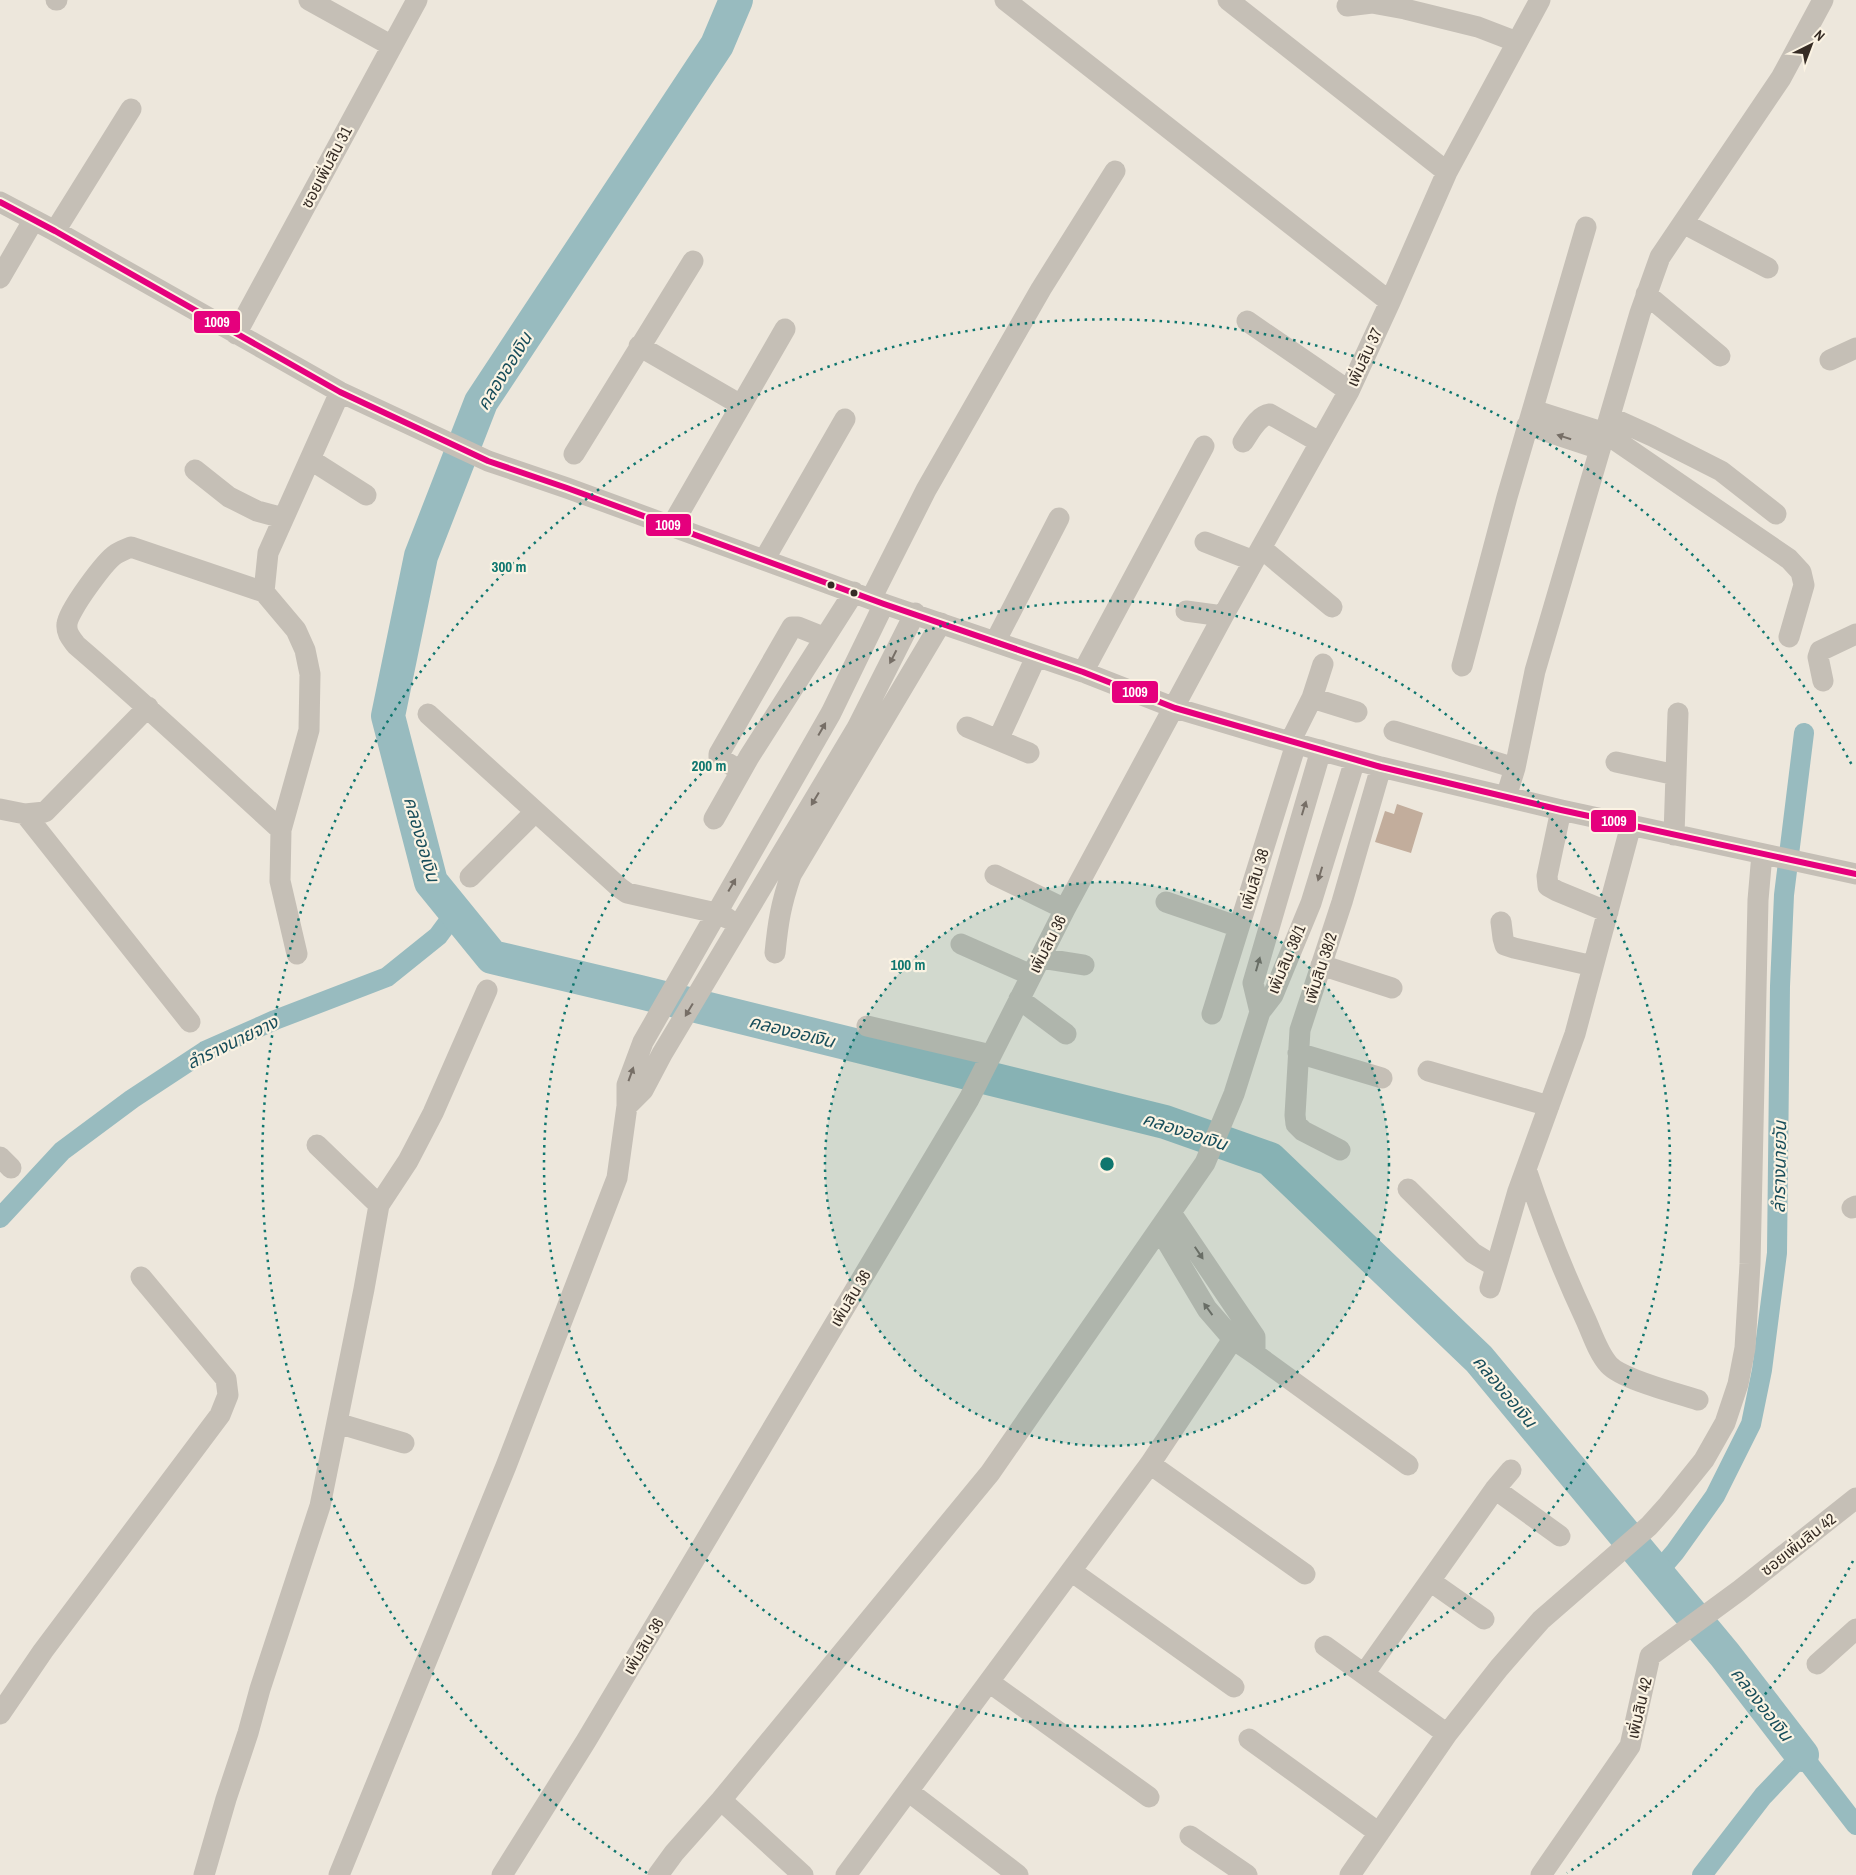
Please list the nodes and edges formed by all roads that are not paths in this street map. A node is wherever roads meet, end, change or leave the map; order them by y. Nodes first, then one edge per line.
1 (309, 0) edge
2 (417, 0) edge
3 (1005, 0) edge
4 (1228, 0) edge
5 (1540, 0) edge
6 (1823, 0) edge
7 (1347, 6) dead end
8 (1517, 42) junction
9 (392, 46) junction
10 (131, 109) dead end
11 (1115, 171) dead end
12 (1447, 172) junction
13 (0, 203) edge
14 (33, 221) junction
15 (1683, 223) junction
16 (1586, 227) dead end
17 (55, 231) junction
18 (693, 261) dead end
19 (1768, 268) dead end
20 (0, 278) edge
21 (1646, 294) junction
22 (1390, 302) junction
23 (1247, 321) dead end
24 (785, 330) dead end
25 (236, 334) junction
26 (639, 346) junction
27 (1856, 348) edge
28 (1720, 356) dead end
29 (1830, 360) dead end
30 (1349, 391) junction
31 (340, 392) junction
32 (741, 405) junction
33 (845, 418) dead end
34 (1530, 418) junction
35 (1605, 433) junction
36 (1244, 442) dead end
37 (1319, 442) junction
38 (1204, 446) dead end
39 (574, 454) dead end
40 (311, 460) junction
41 (195, 470) dead end
42 (366, 495) dead end
43 (1776, 514) dead end
44 (283, 518) junction
45 (1059, 518) dead end
46 (671, 527) junction
47 (1205, 542) dead end
48 (1258, 555) junction
49 (764, 560) junction
50 (264, 592) junction
51 (870, 598) junction
52 (1332, 608) dead end
53 (1186, 611) dead end
54 (915, 614) junction
55 (1223, 616) junction
56 (941, 623) junction
57 (1856, 634) edge
58 (823, 638) junction
59 (1789, 638) dead end
60 (995, 642) junction
61 (1036, 657) junction
62 (1323, 664) dead end
63 (1462, 666) dead end
64 (1083, 672) junction
65 (1823, 681) dead end
66 (1312, 698) junction
67 (148, 707) junction
68 (1175, 708) junction
69 (1358, 712) dead end
70 (1678, 713) dead end
71 (428, 714) dead end
72 (967, 727) dead end
73 (1394, 731) dead end
74 (998, 740) junction
75 (1293, 743) junction
76 (1321, 750) junction
77 (1030, 753) dead end
78 (1355, 760) junction
79 (1616, 762) dead end
80 (1381, 767) junction
81 (1515, 768) junction
82 (741, 771) junction
83 (1676, 775) junction
84 (1506, 797) junction
85 (0, 809) edge
86 (1561, 810) junction
87 (535, 812) junction
88 (25, 814) junction
89 (714, 819) dead end
90 (1631, 825) junction
91 (281, 830) junction
92 (1674, 835) junction
93 (1779, 858) junction
94 (1856, 874) edge
95 (995, 875) dead end
96 (470, 876) dead end
97 (1166, 902) dead end
98 (1065, 909) junction
99 (1608, 912) junction
100 (716, 913) junction
101 (1501, 922) dead end
102 (741, 923) junction
103 (1239, 927) junction
104 (1268, 930) junction
105 (1295, 941) junction
106 (961, 944) dead end
107 (775, 952) dead end
108 (297, 954) dead end
109 (1084, 965) dead end
110 (1321, 966) junction
111 (1593, 966) junction
112 (1036, 967) junction
113 (1392, 988) dead end
114 (487, 990) dead end
115 (1019, 999) junction
116 (1260, 1012) junction
117 (1212, 1014) dead end
118 (190, 1022) dead end
119 (867, 1026) dead end
120 (1066, 1034) dead end
121 (1298, 1053) junction
122 (990, 1058) junction
123 (1428, 1071) dead end
124 (1382, 1078) dead end
125 (627, 1106) junction
126 (1549, 1106) junction
127 (316, 1145) dead end
128 (1340, 1150) dead end
129 (1526, 1169) junction
130 (1408, 1189) dead end
131 (380, 1205) junction
132 (1165, 1221) junction
133 (1496, 1266) junction
134 (141, 1277) dead end
135 (1490, 1288) dead end
136 (1233, 1339) junction
137 (1256, 1354) junction
138 (1698, 1400) dead end
139 (337, 1423) junction
140 (404, 1443) dead end
141 (1150, 1464) junction
142 (1408, 1465) dead end
143 (1511, 1470) dead end
144 (1495, 1489) junction
145 (1856, 1498) edge
146 (1560, 1536) dead end
147 (1071, 1571) junction
148 (1305, 1574) dead end
149 (1430, 1581) junction
150 (1740, 1590) joint
151 (1484, 1619) dead end
152 (1856, 1629) edge
153 (1325, 1646) dead end
154 (1817, 1664) dead end
155 (1364, 1674) junction
156 (990, 1682) junction
157 (1234, 1687) dead end
158 (0, 1714) edge
159 (1447, 1734) junction
160 (1249, 1739) dead end
161 (908, 1791) junction
162 (1149, 1797) dead end
163 (720, 1800) junction
164 (1379, 1832) junction
165 (1190, 1836) dead end
166 (204, 1875) edge
167 (338, 1875) edge
168 (502, 1875) edge
169 (658, 1875) edge
170 (803, 1875) edge
171 (846, 1875) edge
172 (1018, 1875) edge
173 (1247, 1875) edge
174 (1350, 1875) edge
175 (1541, 1875) edge

1 - 9 street
2 - 9 street, ซอยเพิ่มสิน 31
3 - 22 street
4 - 12 street
5 - 8 street, เพิ่มสิน 37
6 - 15 street
7 - 8 street
8 - 12 street, เพิ่มสิน 37
9 - 25 street, ซอยเพิ่มสิน 31
10 - 17 street
11 - 51 street
12 - 22 street, เพิ่มสิน 37
13 - 14 street
14 - 17 street
14 - 20 street
15 - 19 street
15 - 21 street
16 - 34 street
17 - 25 street
18 - 26 street
21 - 28 street
21 - 35 street
22 - 30 street, เพิ่มสิน 37
23 - 30 street
24 - 32 street
25 - 31 street
26 - 32 street
26 - 39 street
27 - 29 street
30 - 37 street, เพิ่มสิน 37
31 - 40 street
31 - 46 street
32 - 46 street
33 - 49 street
34 - 35 street
34 - 63 street
35 - 43 street
35 - 59 street
35 - 81 street
36 - 37 street
37 - 48 street, เพิ่มสิน 37
38 - 64 street
40 - 42 street
40 - 44 street
41 - 44 street
44 - 50 street
45 - 60 street
46 - 49 street
47 - 48 street
48 - 52 street
48 - 55 street, เพิ่มสิน 37
49 - 51 street
50 - 67 street
50 - 91 street
51 - 54 street
51 - 58 street
100 -> 51 street
53 - 55 street
54 - 56 street
54 -> 102 street
55 - 68 street, เพิ่มสิน 37
56 - 60 street
56 - 107 street
57 - 65 street
58 - 82 street
58 - 82 street
60 - 61 street
61 - 64 street
61 - 74 street
62 - 66 street, เพิ่มสิน 38
64 - 68 street
66 - 69 street
66 - 75 street, เพิ่มสิน 38
67 - 88 street
67 - 91 street
68 - 75 street
68 - 98 street, เพิ่มสิน 36
70 - 83 street
71 - 87 street
72 - 74 street
73 - 81 street
74 - 77 street
75 - 76 street
75 - 103 street, เพิ่มสิน 38
76 - 78 street
104 -> 76 street, เพิ่มสิน 38/1
78 - 80 street
78 -> 105 street, เพิ่มสิน 38/1
79 - 83 street
80 - 84 street
80 - 110 street, เพิ่มสิน 38/2
81 - 84 street
82 - 89 street
83 - 92 street
84 - 86 street
85 - 88 street
86 - 90 street
86 - 99 street
87 - 96 street
87 - 100 street
88 - 118 street
90 - 92 street
90 - 99 street
91 - 108 street
92 - 93 street
93 - 94 street
93 - 159 street
95 - 98 street
97 - 103 street
98 - 112 street, เพิ่มสิน 36
99 - 111 street
100 - 102 street
125 -> 100 street
101 - 111 street
102 -> 125 street
103 - 117 street, เพิ่มสิน 38
104 - 105 street
116 -> 104 street, เพิ่มสิน 38/1
105 - 116 street, เพิ่มสิน 38/1
106 - 112 street
109 - 112 street
110 - 113 street
110 - 121 street, เพิ่มสิน 38/2
111 - 126 street
112 - 115 street, เพิ่มสิน 36
114 - 131 street
115 - 120 street
115 - 122 street, เพิ่มสิน 36
116 - 132 street
119 - 122 street
121 - 124 street
121 - 128 street, เพิ่มสิน 38/2
122 - 168 street, เพิ่มสิน 36
123 - 126 street
125 - 167 street
126 - 129 street
127 - 131 street
129 - 133 street
129 - 138 street
130 - 133 street
131 - 139 street
136 -> 132 street
132 -> 137 street
132 - 163 street
133 - 135 street
134 - 158 street
136 - 137 street
136 - 141 street
137 - 142 street
139 - 140 street
139 - 166 street
141 - 147 street
141 - 148 street
143 - 144 street
144 - 146 street
144 - 149 street
145 - 150 street, ซอยเพิ่มสิน 42
147 - 156 street
147 - 157 street
149 - 151 street
149 - 155 street
150 - 175 street, เพิ่มสิน 42
152 - 154 street
153 - 155 street
155 - 159 street
156 - 161 street
156 - 162 street
159 - 164 street
160 - 164 street
161 - 171 street
161 - 172 street
163 - 169 street
163 - 170 street
164 - 174 street
165 - 173 street

